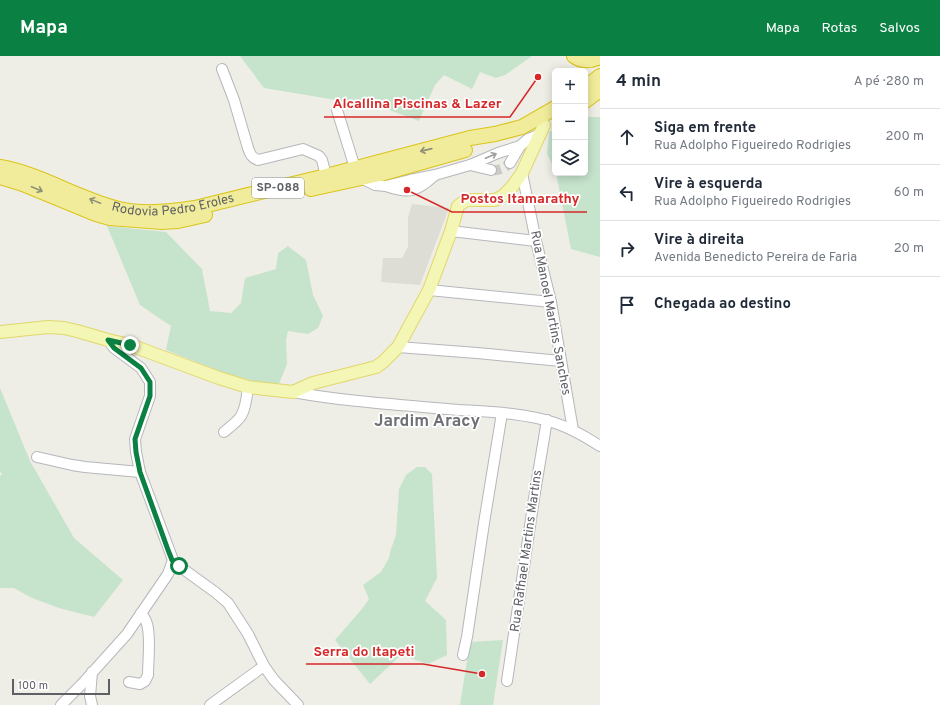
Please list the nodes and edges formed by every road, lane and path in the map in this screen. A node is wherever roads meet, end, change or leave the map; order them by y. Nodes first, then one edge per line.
1 (574, 56) edge
2 (600, 57) edge
3 (222, 69) dead end
4 (600, 76) edge
5 (588, 86) edge
6 (600, 90) edge
7 (588, 98) edge
8 (337, 110) dead end
9 (552, 110) edge
10 (546, 126) edge
11 (520, 146) junction
12 (398, 163) junction
13 (510, 163) tunnel mouth
14 (470, 165) junction
15 (0, 167) edge
16 (491, 170) tunnel mouth
17 (358, 173) junction
18 (522, 173) junction
19 (326, 176) junction
20 (0, 177) edge
21 (451, 231) junction
22 (536, 241) junction
23 (429, 290) junction
24 (551, 302) junction
25 (0, 332) edge
26 (108, 340) junction
27 (398, 347) junction
28 (561, 361) junction
29 (248, 386) junction
30 (293, 392) junction
31 (502, 413) junction
32 (547, 420) junction
33 (573, 430) junction
34 (224, 432) dead end
35 (599, 443) edge
36 (37, 457) dead end
37 (140, 472) junction
38 (172, 560) junction
39 (141, 613) junction
40 (463, 655) dead end
41 (264, 666) junction
42 (92, 672) junction
43 (507, 681) dead end
44 (129, 682) dead end
45 (61, 705) edge
46 (92, 705) edge
47 (210, 705) edge
48 (298, 705) edge

1 - 2 highway
3 - 19 street
4 - 5 highway
6 - 7 highway
8 - 17 street
9 -> 12 highway, Rodovia Pedro Eroles / SP-088
10 - 11 street
10 - 12 highway, Rodovia Pedro Eroles / SP-088
10 - 18 main road
11 - 13 street
14 -> 11 street
12 - 17 highway, Rodovia Pedro Eroles / SP-088
14 - 16 street
14 - 17 street
19 -> 15 highway, Rodovia Pedro Eroles / SP-088
17 - 19 highway, Rodovia Pedro Eroles / SP-088
20 -> 17 highway, Rodovia Pedro Eroles / SP-088
18 - 21 main road
18 - 22 street, Rua Manoel Martins Sanches
21 - 22 street
21 - 23 main road
22 - 24 street, Rua Manoel Martins Sanches
23 - 24 street
23 - 27 main road
24 - 28 street, Rua Manoel Martins Sanches
25 - 26 main road
26 - 29 main road
26 - 37 street
27 - 28 street
27 - 30 main road
28 - 33 street, Rua Manoel Martins Sanches
29 - 30 main road
29 - 34 street
30 - 31 street
31 - 32 street
31 - 40 street
32 - 33 street
32 - 43 street, Rua Rafhael Martins Martins
33 - 35 street
36 - 37 street
37 - 38 street
38 - 39 street
38 - 41 street
39 - 42 street
39 - 44 street
41 - 47 street
41 - 48 street
42 - 45 street
42 - 46 street

